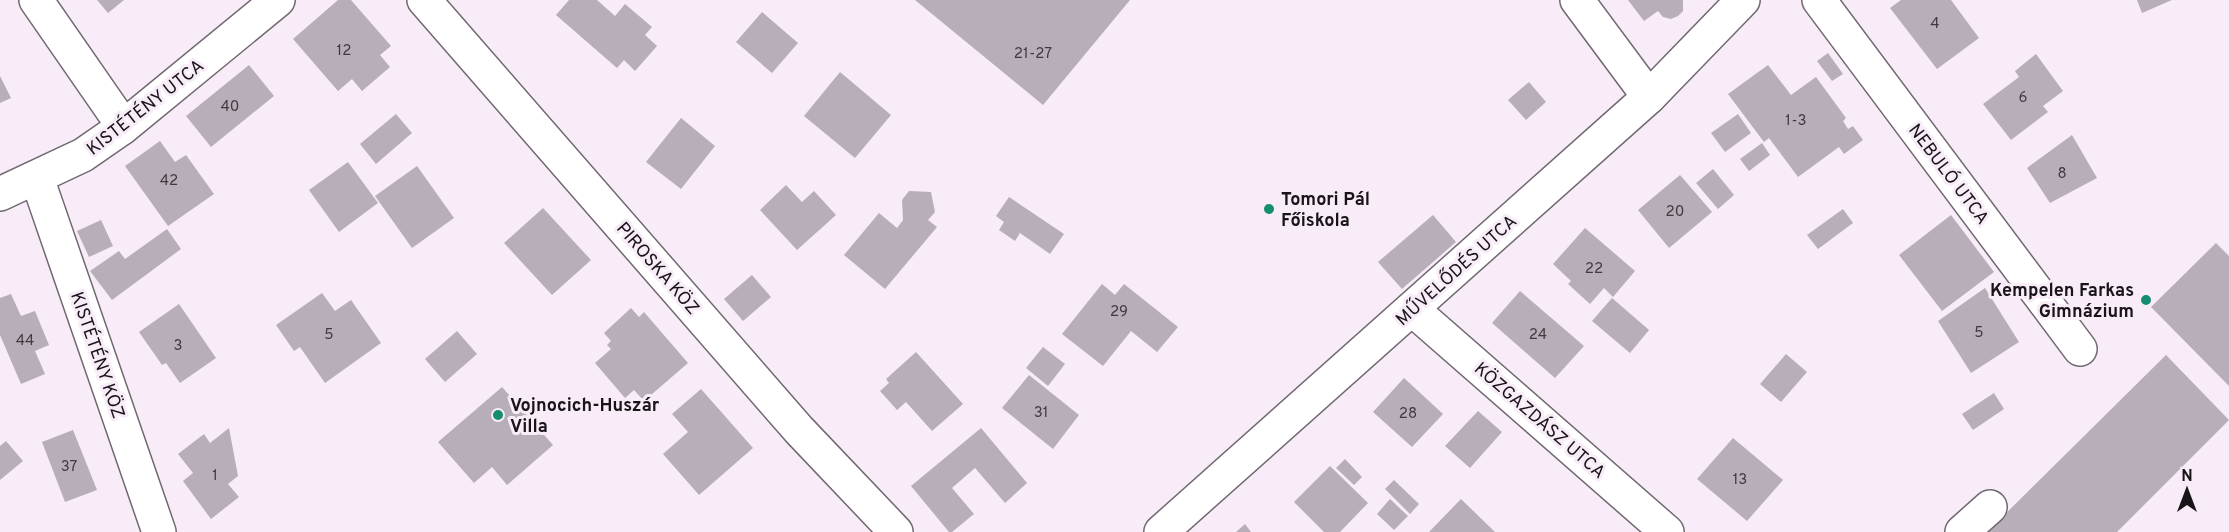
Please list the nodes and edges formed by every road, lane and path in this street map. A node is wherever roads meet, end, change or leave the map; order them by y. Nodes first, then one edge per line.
1 (36, 0) edge
2 (278, 0) edge
3 (424, 0) edge
4 (1577, 0) edge
5 (1743, 0) edge
6 (1819, 0) edge
7 (1649, 96) junction
8 (122, 128) junction
9 (37, 178) junction
10 (0, 194) edge
11 (1412, 309) junction
12 (2080, 349) dead end
13 (1990, 507) dead end
14 (159, 532) edge
15 (896, 532) edge
16 (1161, 532) edge
17 (1667, 532) edge
18 (1962, 532) edge

1 - 8 street
2 - 8 street, KISTÉTÉNY UTCA
3 - 15 street, PIROSKA KÖZ
4 - 7 street
5 - 7 street, MŰVELŐDÉS UTCA
6 - 12 street, NEBULÓ UTCA
7 - 11 street, MŰVELŐDÉS UTCA
8 - 9 street, KISTÉTÉNY UTCA
9 - 10 street, KISTÉTÉNY UTCA
9 - 14 street, KISTÉTÉNY KÖZ
11 - 16 street, MŰVELŐDÉS UTCA
11 - 17 street, KÖZGAZDÁSZ UTCA
13 - 18 street

